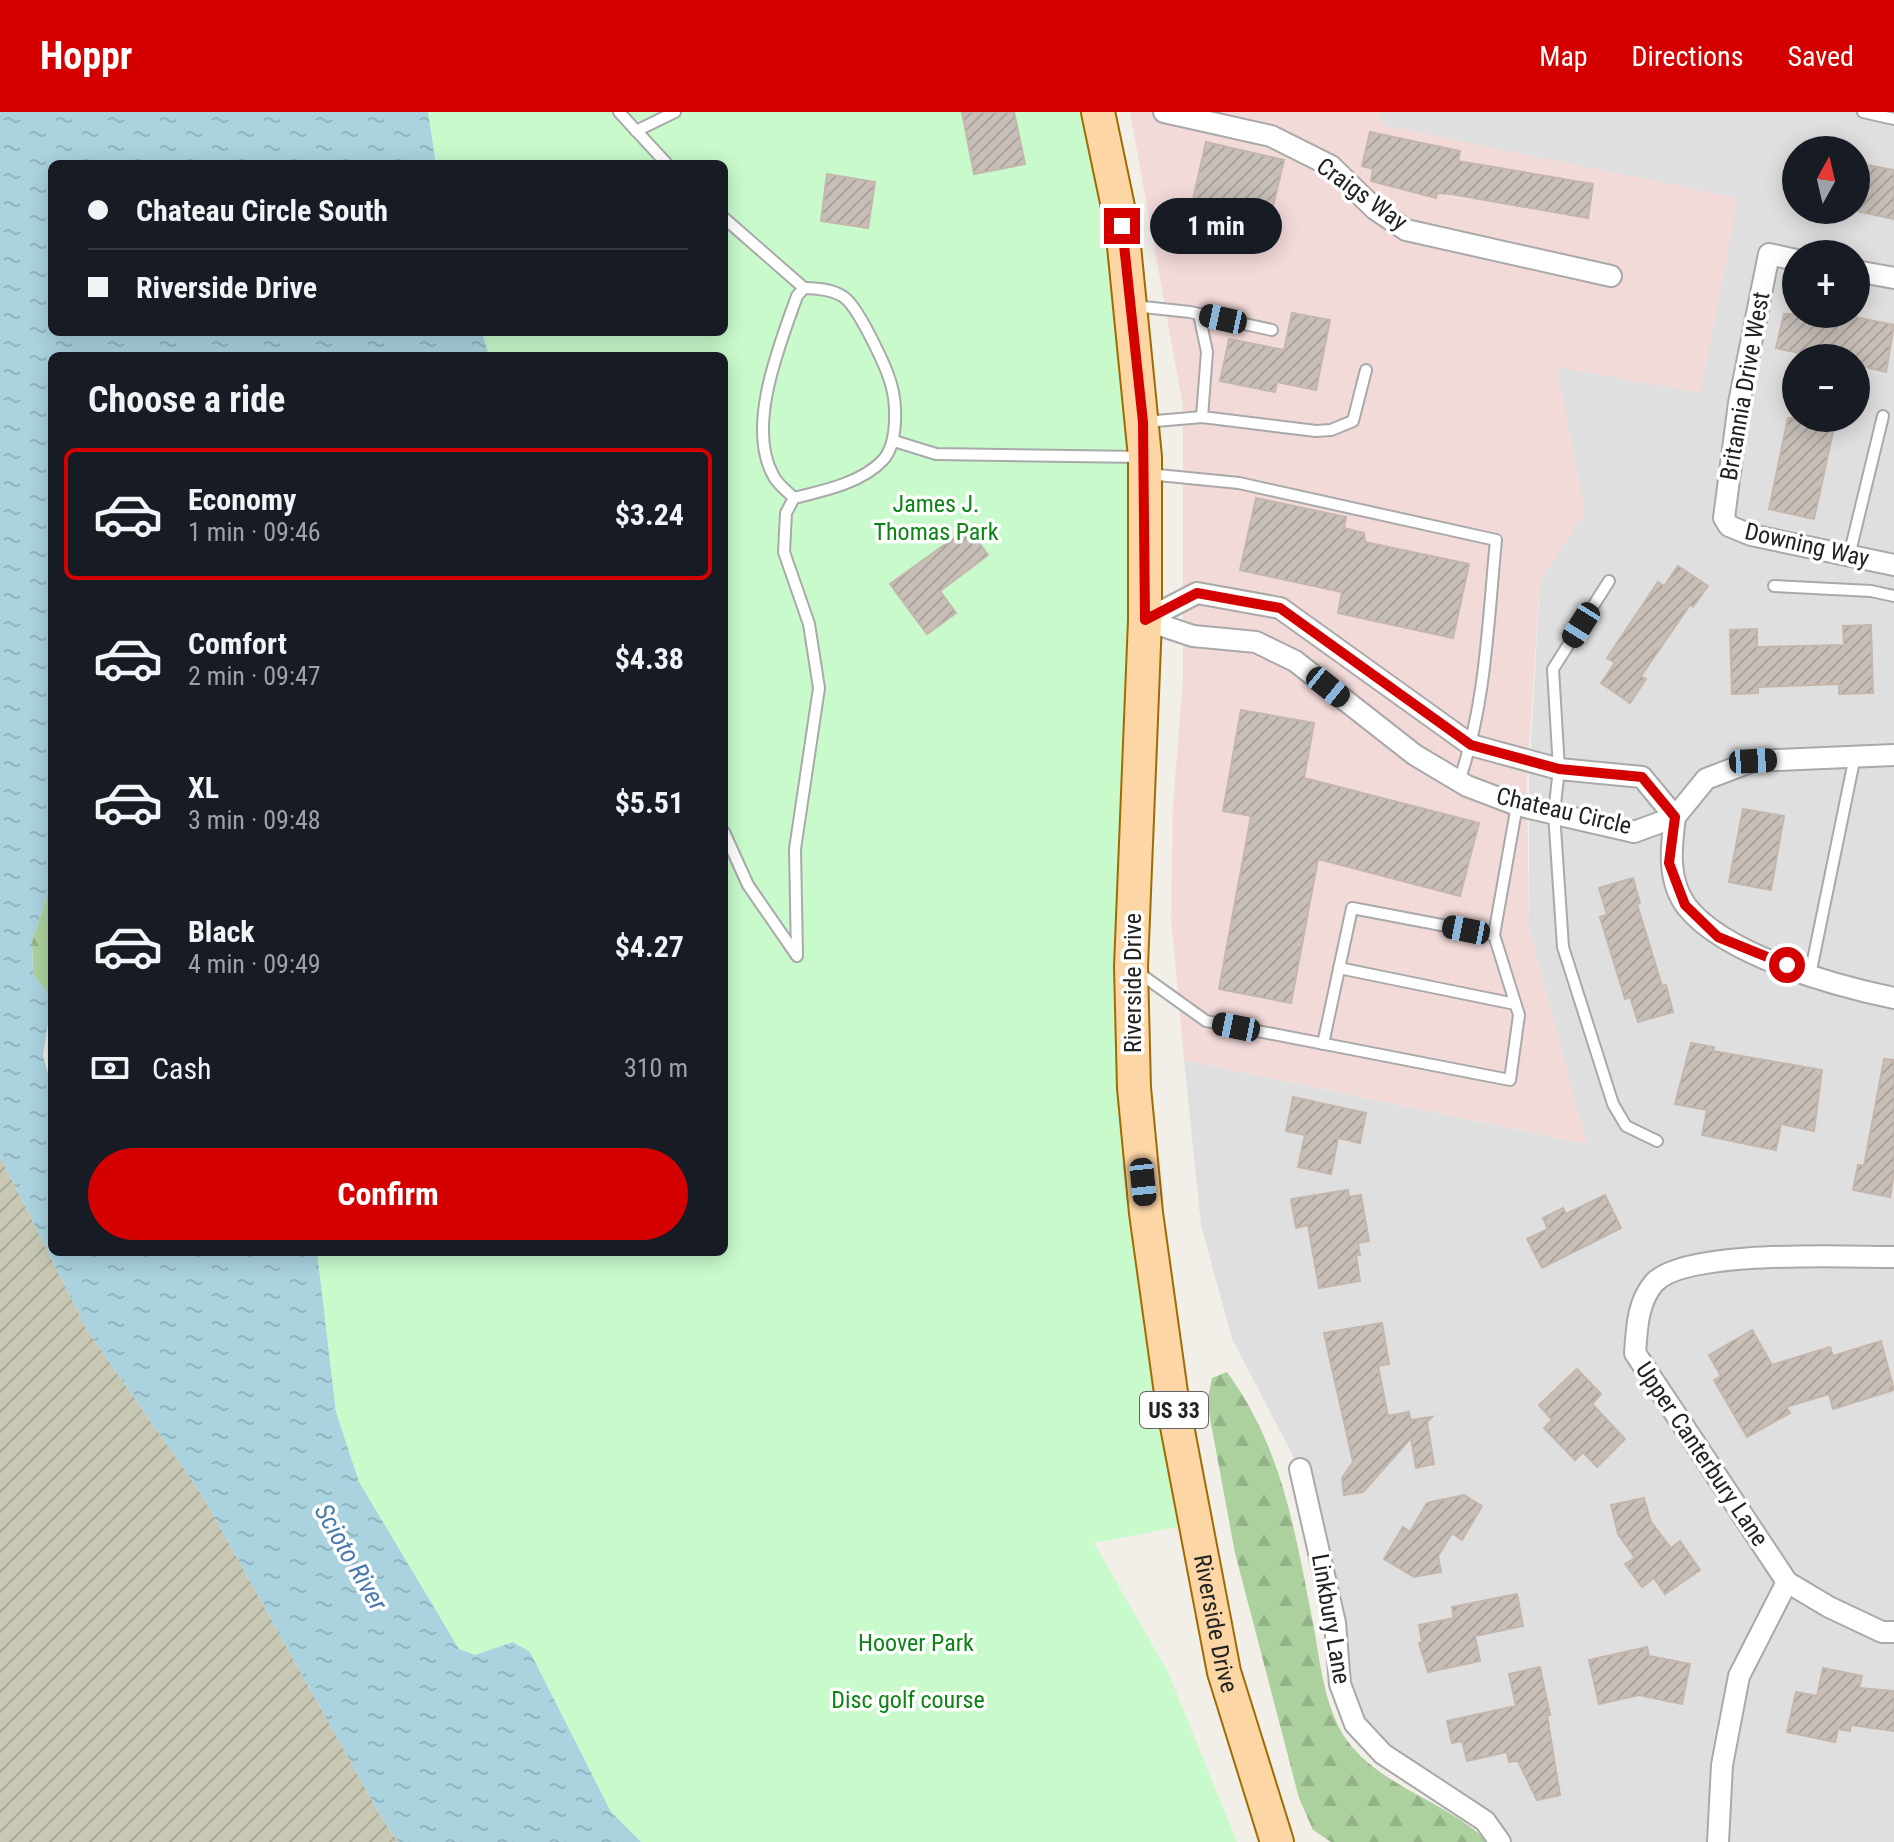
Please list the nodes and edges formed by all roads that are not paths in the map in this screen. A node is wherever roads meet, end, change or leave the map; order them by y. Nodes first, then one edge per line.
1 (619, 112) edge
2 (675, 112) edge
3 (1098, 112) edge
4 (1164, 112) edge
5 (1863, 112) edge
6 (1894, 119) edge
7 (636, 131) junction
8 (663, 160) edge
9 (728, 222) edge
10 (1782, 257) edge
11 (1870, 274) edge
12 (1611, 276) dead end
13 (1894, 278) edge
14 (804, 288) junction
15 (1132, 306) junction
16 (1199, 314) junction
17 (1272, 330) dead end
18 (1366, 370) dead end
19 (1883, 416) dead end
20 (1202, 417) junction
21 (1143, 422) junction
22 (894, 441) junction
23 (1146, 466) junction
24 (794, 498) junction
25 (1724, 518) joint
26 (1849, 556) junction
27 (1894, 565) edge
28 (1609, 581) dead end
29 (1774, 586) dead end
30 (1894, 596) edge
31 (1145, 620) junction
32 (1471, 745) junction
33 (1894, 755) edge
34 (1855, 756) junction
35 (1559, 769) junction
36 (1459, 781) junction
37 (1517, 805) junction
38 (1554, 813) junction
39 (1675, 817) junction
40 (728, 841) edge
41 (1494, 935) junction
42 (1131, 967) junction
43 (1339, 968) junction
44 (1810, 975) junction
45 (1894, 998) edge
46 (1515, 1004) junction
47 (1323, 1044) junction
48 (1657, 1141) dead end
49 (1884, 1257) edge
50 (1894, 1271) edge
51 (1300, 1469) dead end
52 (1787, 1582) junction
53 (1894, 1632) edge
54 (1277, 1842) edge
55 (1500, 1842) edge
56 (1718, 1842) edge

1 - 7 lane
2 - 7 lane
3 - 15 main road, Riverside Drive / US 33
4 - 12 street, Craigs Way
5 - 6 lane
7 - 8 lane
9 - 14 lane
10 - 25 street, Britannia Drive West
11 - 13 street
14 - 22 lane
14 - 24 lane
15 - 16 lane
15 - 21 main road, Riverside Drive / US 33
16 - 17 lane
16 - 20 lane
18 - 20 lane
19 - 26 lane
20 - 21 lane
21 - 23 main road, Riverside Drive / US 33
22 - 23 lane
22 - 24 lane
23 - 31 main road, Riverside Drive / US 33
23 - 32 lane
24 - 40 lane
25 - 26 street, Downing Way
26 - 27 street, Downing Way
28 - 35 lane
29 - 30 lane
31 - 32 street, Chateau Circle
31 - 36 street, Chateau Circle
31 - 42 main road, Riverside Drive / US 33
32 - 35 street, Chateau Circle
32 - 36 lane
33 - 34 street
34 - 39 street
34 - 44 lane
35 - 38 lane
35 - 39 street, Chateau Circle
36 - 37 street, Chateau Circle
37 - 38 street, Chateau Circle
37 - 41 lane
38 - 39 street, Chateau Circle
38 - 48 lane
39 - 44 street
41 - 43 lane
41 - 46 lane
42 - 47 lane
42 - 54 main road, Riverside Drive / US 33
43 - 46 lane
43 - 47 lane
44 - 45 street
46 - 47 lane
49 - 50 lane
49 - 52 street, Upper Canterbury Lane
51 - 55 street, Linkbury Lane
52 - 53 street
52 - 56 street

